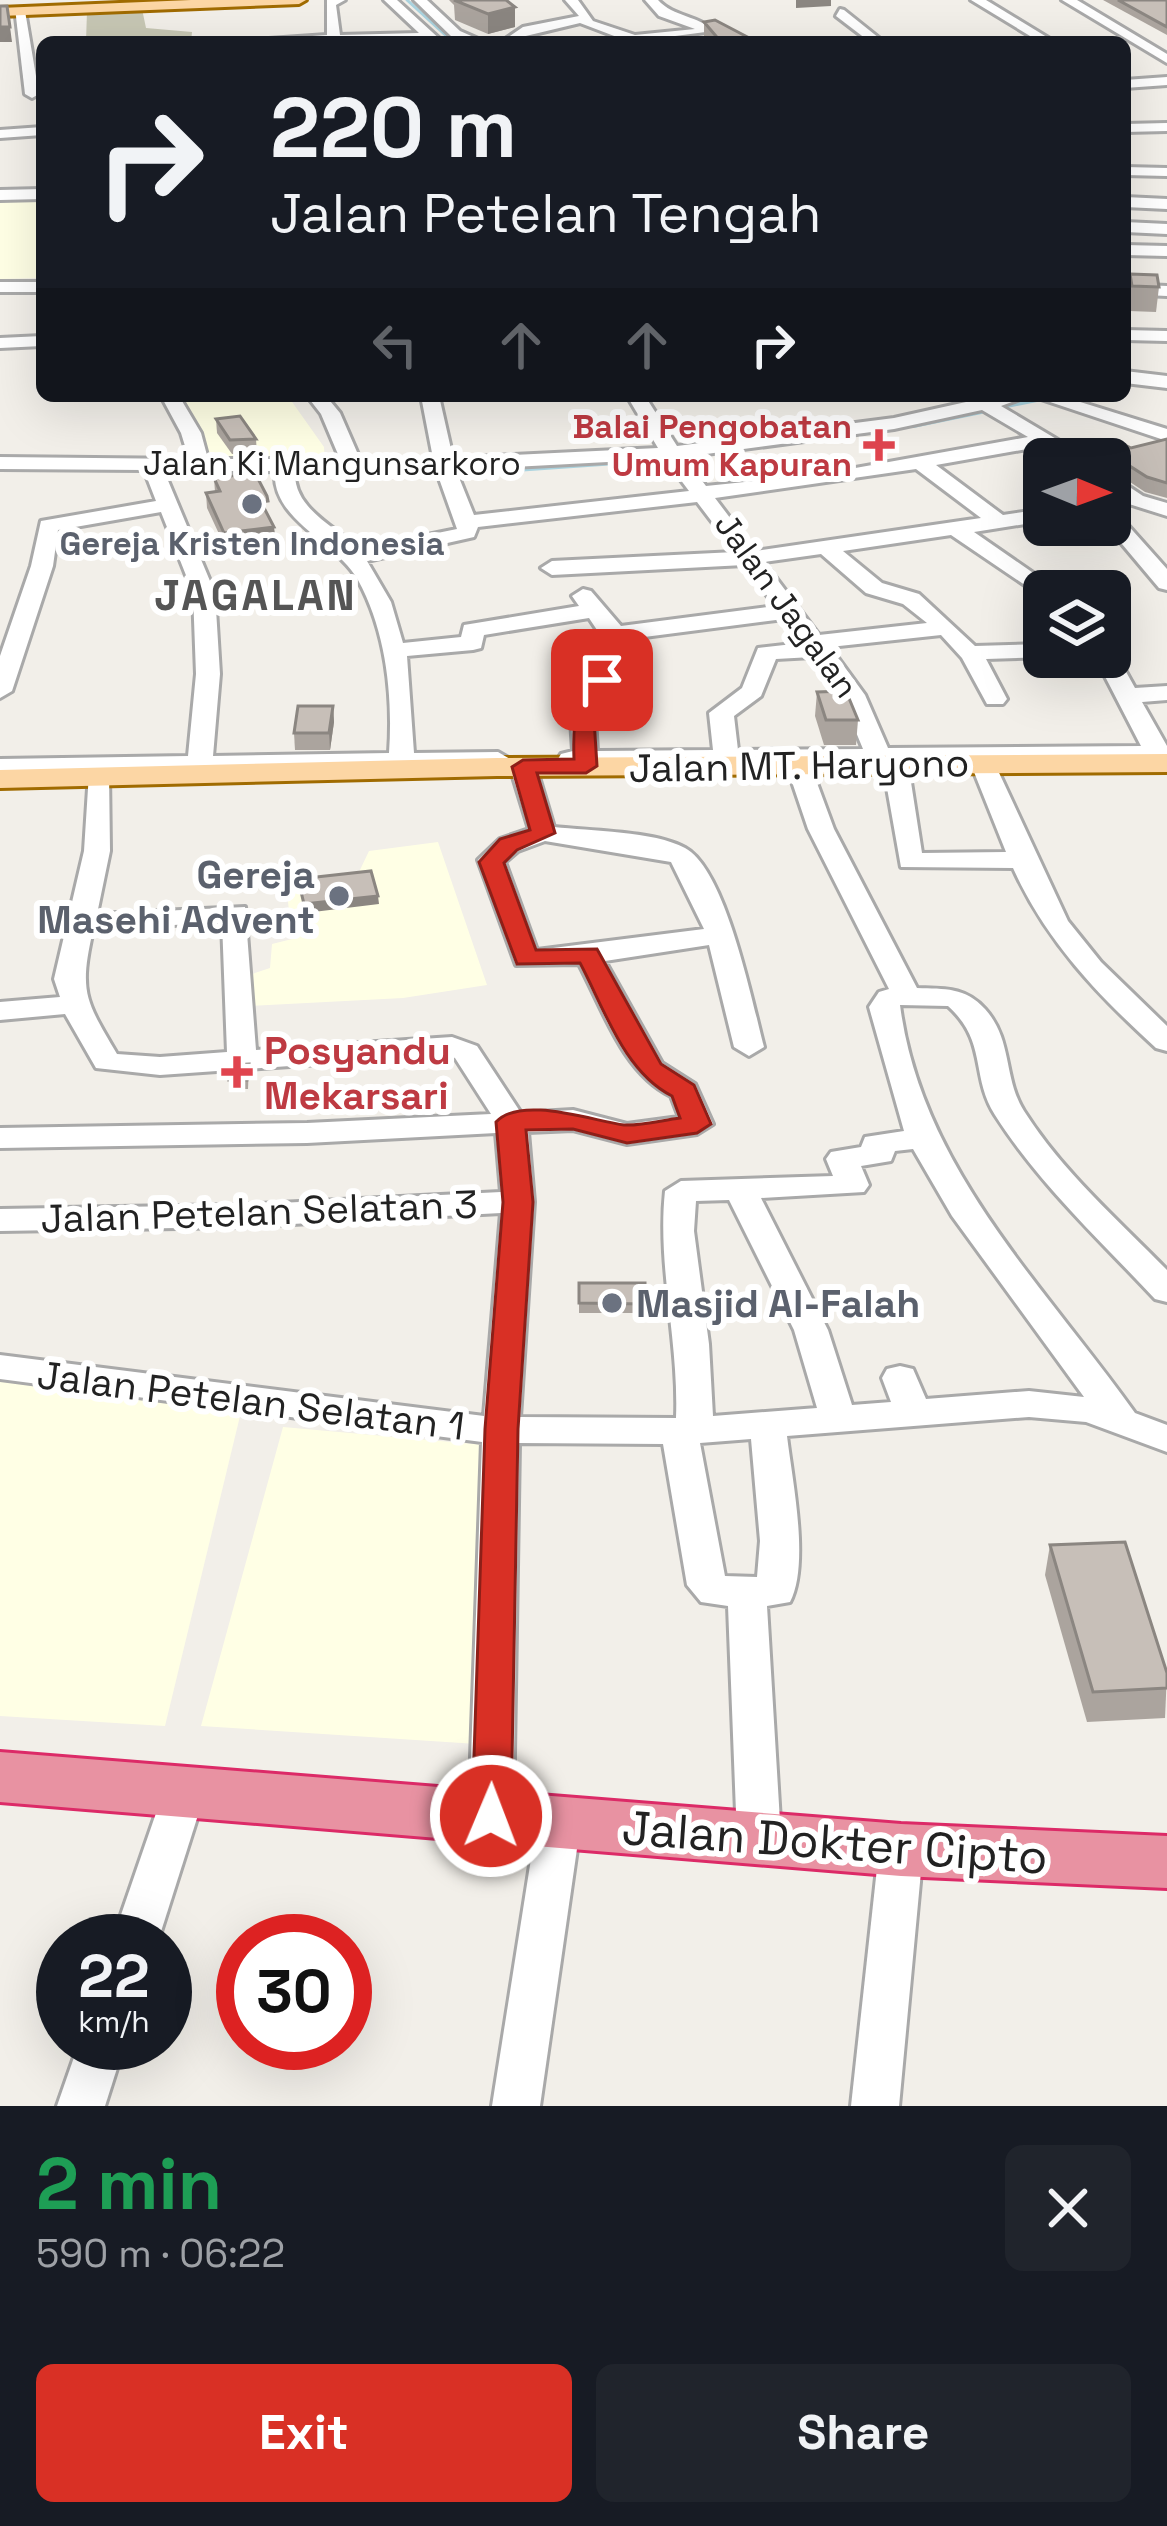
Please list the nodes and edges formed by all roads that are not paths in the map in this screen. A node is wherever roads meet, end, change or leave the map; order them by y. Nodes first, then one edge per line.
1 (299, 0) edge
2 (339, 0) edge
3 (390, 0) edge
4 (420, 0) edge
5 (572, 0) edge
6 (651, 0) edge
7 (977, 0) edge
8 (1068, 0) edge
9 (97, 4) edge
10 (20, 11) junction
11 (0, 12) edge
12 (840, 13) dead end
13 (588, 18) junction
14 (1148, 31) edge
15 (1125, 32) junction
16 (333, 36) edge
17 (430, 36) edge
18 (462, 36) edge
19 (520, 36) edge
20 (624, 36) edge
21 (664, 36) edge
22 (870, 36) edge
23 (1039, 36) edge
24 (36, 53) edge
25 (25, 54) junction
26 (1166, 58) edge
27 (1131, 59) edge
28 (1167, 81) edge
29 (1131, 84) edge
30 (31, 94) edge
31 (1167, 127) edge
32 (1131, 128) edge
33 (34, 132) edge
34 (0, 134) edge
35 (1131, 171) edge
36 (1167, 172) edge
37 (34, 190) edge
38 (0, 195) edge
39 (1131, 202) edge
40 (1167, 204) edge
41 (1131, 227) edge
42 (1167, 229) edge
43 (1131, 250) edge
44 (1167, 251) edge
45 (0, 287) edge
46 (36, 287) edge
47 (1131, 290) edge
48 (1167, 291) edge
49 (1131, 335) edge
50 (1167, 336) edge
51 (36, 342) edge
52 (2, 347) edge
53 (1131, 377) edge
54 (1167, 382) edge
55 (173, 402) edge
56 (321, 402) edge
57 (432, 402) edge
58 (640, 402) edge
59 (1061, 402) edge
60 (1129, 402) edge
61 (997, 403) edge
62 (1167, 414) edge
63 (1167, 435) edge
64 (1043, 438) edge
65 (1023, 444) edge
66 (675, 458) junction
67 (919, 462) junction
68 (0, 463) edge
69 (151, 464) junction
70 (200, 464) junction
71 (354, 468) junction
72 (284, 471) junction
73 (450, 471) junction
74 (706, 494) junction
75 (1131, 496) edge
76 (1136, 500) junction
77 (1131, 501) edge
78 (168, 505) junction
79 (1164, 509) edge
80 (1023, 518) edge
81 (998, 521) junction
82 (468, 522) junction
83 (954, 527) junction
84 (1131, 541) edge
85 (826, 547) junction
86 (353, 556) junction
87 (750, 558) junction
88 (552, 568) dead end
89 (1023, 576) edge
90 (1167, 583) edge
91 (790, 611) junction
92 (947, 628) junction
93 (615, 634) junction
94 (817, 645) junction
95 (392, 651) junction
96 (1023, 652) edge
97 (971, 653) junction
98 (1118, 678) edge
99 (0, 692) edge
100 (1167, 693) edge
101 (1128, 696) junction
102 (995, 699) dead end
103 (1073, 758) junction
104 (728, 761) junction
105 (585, 762) junction
106 (618, 762) junction
107 (1164, 762) edge
108 (401, 764) junction
109 (813, 764) junction
110 (889, 764) junction
111 (0, 767) edge
112 (510, 767) junction
113 (984, 767) junction
114 (657, 770) junction
115 (189, 773) junction
116 (98, 780) junction
117 (0, 782) edge
118 (543, 833) junction
119 (1024, 860) junction
120 (79, 923) junction
121 (721, 935) junction
122 (588, 955) junction
123 (904, 996) junction
124 (76, 1004) junction
125 (0, 1011) edge
126 (1167, 1042) edge
127 (749, 1046) dead end
128 (242, 1060) junction
129 (511, 1122) junction
130 (0, 1138) edge
131 (922, 1138) junction
132 (740, 1190) junction
133 (518, 1202) junction
134 (0, 1220) edge
135 (1167, 1291) edge
136 (0, 1367) edge
137 (838, 1418) junction
138 (1121, 1420) junction
139 (768, 1424) junction
140 (501, 1429) junction
141 (687, 1430) junction
142 (1167, 1439) edge
143 (747, 1592) junction
144 (0, 1777) edge
145 (185, 1790) junction
146 (491, 1816) junction
147 (559, 1821) junction
148 (759, 1838) junction
149 (901, 1850) junction
150 (1167, 1862) edge
151 (144, 1914) edge
152 (93, 2070) edge
153 (81, 2106) edge
154 (516, 2106) edge
155 (875, 2106) edge

1 - 9 main road
2 - 16 street
3 - 17 street
4 - 18 street
5 - 13 street
6 - 21 street
7 - 23 street
8 - 15 street
9 - 10 main road
10 - 11 main road
10 - 25 street
12 - 22 street
13 - 19 street
13 - 20 street
14 - 15 street
15 - 26 street
24 - 25 street
25 - 30 street
26 - 27 street
28 - 29 street
30 - 33 street
31 - 32 street
33 - 34 street
35 - 36 street
37 - 38 street
39 - 40 street
41 - 42 street
43 - 44 street
45 - 46 street
47 - 48 street
49 - 50 street
51 - 52 street
53 - 54 street
55 - 70 street
56 - 71 street
57 - 73 street
58 - 66 street, Jalan Jagalan
59 - 63 street
60 - 62 street
61 - 64 street
61 - 66 street, Jalan Ki Mangunsarkoro
65 - 67 street
66 - 73 street, Jalan Ki Mangunsarkoro
66 - 74 street, Jalan Jagalan
67 - 74 street
67 - 81 street
68 - 69 street, Jalan Ki Mangunsarkoro
69 - 70 street, Jalan Ki Mangunsarkoro
69 - 78 street
70 - 72 street, Jalan Ki Mangunsarkoro
71 - 72 street, Jalan Ki Mangunsarkoro
71 - 73 street, Jalan Ki Mangunsarkoro
72 - 86 street
73 - 82 street
74 - 82 street
74 - 87 street, Jalan Jagalan
75 - 76 street
76 - 77 street
76 - 79 street
78 - 99 street
78 - 115 street
80 - 81 street
81 - 83 street
82 - 86 street
83 - 85 street
83 - 89 street
84 - 90 street
85 - 87 street
85 - 92 street
86 - 95 street
87 - 88 street
87 - 91 street, Jalan Jagalan
91 - 93 street
91 - 94 street, Jalan Jagalan
92 - 94 street
92 - 97 street
93 - 95 street
93 - 105 street
94 - 104 street
94 - 110 street, Jalan Jagalan
95 - 108 street
96 - 97 street
97 - 102 street
98 - 101 street
100 - 101 street
101 - 107 street
103 - 107 main road, Jalan MT. Haryono
103 - 110 street
103 - 113 main road, Jalan MT. Haryono
104 - 106 street
104 - 109 main road, Jalan MT. Haryono
104 - 114 main road, Jalan MT. Haryono
105 - 106 main road, Jalan MT. Haryono
105 - 112 main road, Jalan MT. Haryono
106 - 114 main road, Jalan MT. Haryono
107 - 113 street
108 - 112 main road, Jalan MT. Haryono
108 - 115 main road, Jalan MT. Haryono
109 - 110 main road, Jalan MT. Haryono
109 - 114 street
109 - 123 street
110 - 113 main road, Jalan MT. Haryono
110 - 119 street, Jalan Jagalan
111 - 115 street
112 - 114 street
112 - 115 street
112 - 118 street
113 - 119 street
115 - 116 main road, Jalan MT. Haryono
116 - 117 main road, Jalan MT. Haryono
116 - 120 street
118 - 121 street
118 - 122 street
119 - 126 street
120 - 124 street
120 - 128 street
121 - 122 street
121 - 127 street
122 - 129 street
123 - 131 street
123 - 135 street
124 - 125 street
124 - 128 street
128 - 129 street
129 - 130 street
129 - 133 street
131 - 132 street
131 - 138 street
132 - 137 street
132 - 141 street
133 - 134 street, Jalan Petelan Selatan 3
133 - 140 street
136 - 140 street, Jalan Petelan Selatan 1
137 - 138 street, Jalan Petelan Selatan 1
137 - 139 street, Jalan Petelan Selatan 1
138 - 142 street, Jalan Petelan Selatan 1
139 - 141 street, Jalan Petelan Selatan 1
139 - 143 street
140 - 141 street, Jalan Petelan Selatan 1
140 - 146 street
141 - 143 street
143 - 148 street
144 - 145 highway, Jalan Dokter Cipto
145 - 146 highway, Jalan Dokter Cipto
145 - 151 street
146 - 147 highway, Jalan Dokter Cipto
147 - 148 highway, Jalan Dokter Cipto
147 - 154 street
148 - 149 highway, Jalan Dokter Cipto
149 - 150 highway, Jalan Dokter Cipto
149 - 155 street
152 - 153 street

